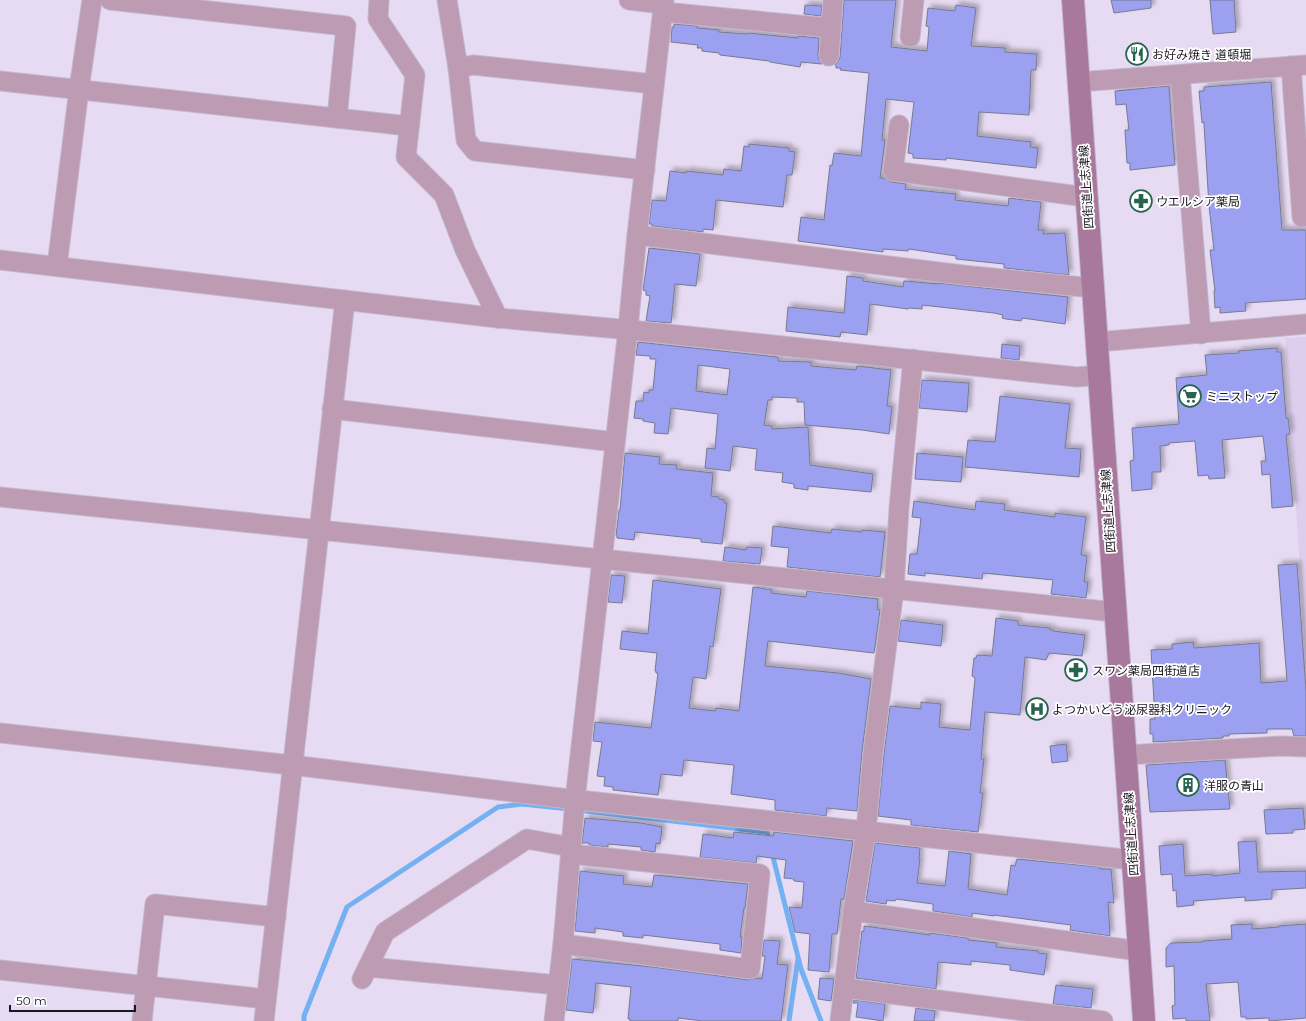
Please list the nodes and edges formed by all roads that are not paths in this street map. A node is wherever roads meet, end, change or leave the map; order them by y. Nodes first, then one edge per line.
1 (92, 0) edge
2 (110, 0) edge
3 (379, 0) edge
4 (447, 0) edge
5 (629, 0) edge
6 (833, 0) edge
7 (914, 0) edge
8 (1072, 0) edge
9 (663, 5) edge
10 (831, 28) junction
11 (910, 37) dead end
12 (829, 56) dead end
13 (1298, 65) edge
14 (458, 68) junction
15 (1180, 75) junction
16 (0, 80) edge
17 (1078, 82) junction
18 (654, 84) junction
19 (79, 89) junction
20 (337, 118) junction
21 (899, 125) dead end
22 (409, 126) junction
23 (645, 170) junction
24 (1086, 197) junction
25 (1302, 217) dead end
26 (637, 235) junction
27 (0, 260) edge
28 (57, 266) junction
29 (1093, 288) junction
30 (345, 300) junction
31 (498, 318) junction
32 (1306, 324) edge
33 (628, 329) junction
34 (1201, 334) junction
35 (1097, 342) junction
36 (913, 359) junction
37 (1099, 375) junction
38 (332, 409) junction
39 (615, 442) junction
40 (0, 497) edge
41 (319, 530) junction
42 (602, 559) junction
43 (894, 589) junction
44 (1115, 612) junction
45 (0, 733) edge
46 (1306, 747) edge
47 (1126, 755) junction
48 (292, 766) junction
49 (574, 806) junction
50 (866, 832) junction
51 (571, 850) junction
52 (1133, 860) junction
53 (853, 911) junction
54 (276, 917) junction
55 (563, 944) junction
56 (1139, 951) junction
57 (0, 970) edge
58 (558, 985) junction
59 (146, 986) junction
60 (844, 988) junction
61 (266, 999) junction
62 (142, 1021) edge
63 (264, 1021) edge
64 (554, 1021) edge
65 (840, 1021) edge
66 (1103, 1021) edge
67 (1144, 1021) edge

1 - 19 street
2 - 20 street
3 - 22 street
4 - 14 street
5 - 9 street
6 - 10 street
7 - 11 street
8 - 17 main road, 四街道上志津線
9 - 10 street
9 - 18 street
10 - 12 street
13 - 15 street
13 - 25 street
14 - 18 street
14 - 23 street
15 - 17 street
15 - 34 street
16 - 19 street
17 - 24 main road, 四街道上志津線
18 - 23 street
19 - 20 street
19 - 28 street
20 - 22 street
21 - 24 street
22 - 31 street
23 - 26 street
24 - 29 main road, 四街道上志津線
26 - 29 street
26 - 33 street
27 - 28 street
28 - 30 street
29 - 35 main road, 四街道上志津線
30 - 31 street
30 - 38 street
31 - 33 street
32 - 34 street
33 - 36 street
33 - 39 street
34 - 35 street
35 - 37 main road, 四街道上志津線
36 - 37 street
36 - 43 street
37 - 44 main road, 四街道上志津線
38 - 39 street
38 - 41 street
39 - 42 street
40 - 41 street
41 - 42 street
41 - 48 street
42 - 43 street
42 - 49 street
43 - 44 street
43 - 50 street
44 - 47 main road, 四街道上志津線
45 - 48 street
46 - 47 street
47 - 52 main road, 四街道上志津線
48 - 49 street
48 - 54 street
49 - 50 street
49 - 51 street
50 - 52 street
50 - 53 street
51 - 55 street
51 - 55 street
51 - 58 street
52 - 56 main road, 四街道上志津線
53 - 56 street
53 - 60 street
54 - 59 street
54 - 61 street
55 - 58 street
56 - 67 main road, 四街道上志津線
57 - 59 street
58 - 64 street
59 - 61 street
59 - 62 street
60 - 65 street
60 - 66 street
61 - 63 street

